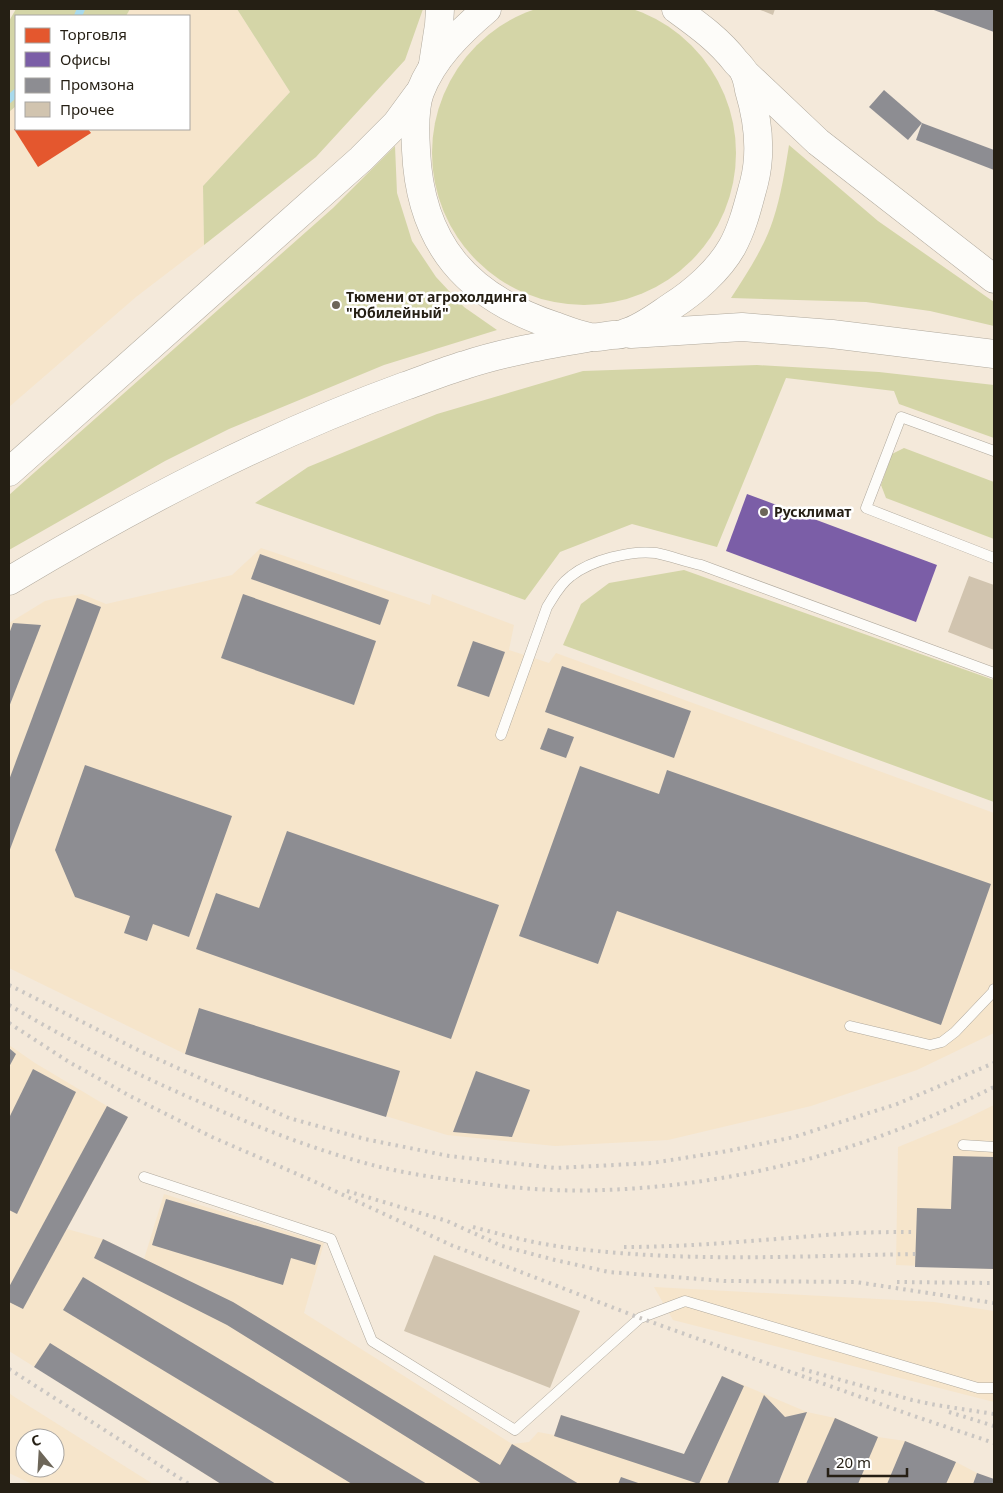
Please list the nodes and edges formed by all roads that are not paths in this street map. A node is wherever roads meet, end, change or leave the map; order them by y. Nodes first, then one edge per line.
1 (440, 9) edge
2 (487, 9) edge
3 (676, 9) edge
4 (433, 67) junction
5 (744, 72) junction
6 (419, 93) junction
7 (994, 279) edge
8 (624, 334) junction
9 (591, 337) junction
10 (994, 354) edge
11 (994, 451) edge
12 (14, 464) edge
13 (994, 558) edge
14 (9, 581) edge
15 (994, 674) edge
16 (501, 734) dead end
17 (994, 989) edge
18 (850, 1026) dead end
19 (963, 1145) dead end
20 (994, 1147) edge
21 (144, 1177) dead end
22 (994, 1388) edge

1 - 4 main road
2 - 4 main road
3 - 5 main road
4 - 6 main road
5 - 7 main road
5 - 8 main road
6 - 9 main road
6 - 12 main road
8 - 9 main road
8 - 10 main road
9 - 14 main road
11 - 13 lane
15 - 16 lane
17 - 18 lane
19 - 20 lane
21 - 22 lane

